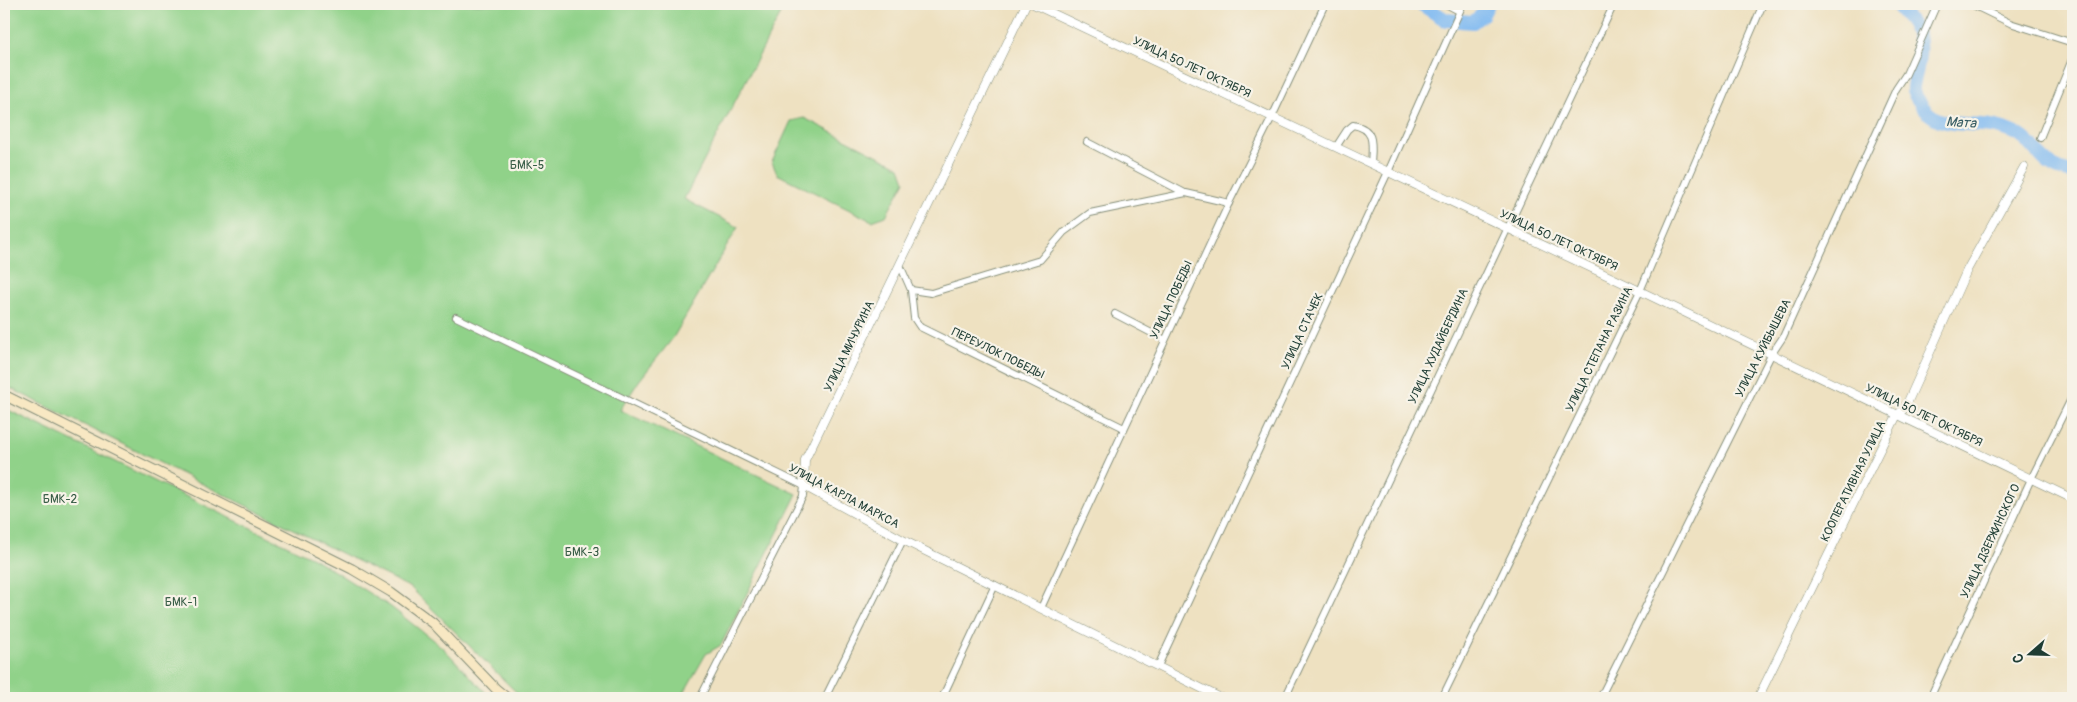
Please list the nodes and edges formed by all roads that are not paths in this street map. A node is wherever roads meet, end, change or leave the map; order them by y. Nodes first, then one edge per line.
1 (1026, 4) edge
2 (1033, 4) edge
3 (1325, 4) edge
4 (1446, 4) edge
5 (1463, 4) edge
6 (1614, 4) edge
7 (1763, 4) edge
8 (1938, 4) edge
9 (1971, 4) edge
10 (1459, 11) junction
11 (2073, 43) edge
12 (2073, 57) edge
13 (1272, 117) junction
14 (2040, 138) dead end
15 (1087, 142) dead end
16 (1336, 147) junction
17 (1371, 164) junction
18 (2024, 167) dead end
19 (1388, 172) junction
20 (1186, 193) junction
21 (1228, 203) junction
22 (1507, 228) junction
23 (900, 265) junction
24 (912, 290) junction
25 (1640, 291) junction
26 (1115, 314) dead end
27 (456, 317) dead end
28 (1165, 340) junction
29 (1771, 355) junction
30 (4, 395) edge
31 (2073, 395) edge
32 (1897, 416) junction
33 (1124, 428) junction
34 (2031, 479) junction
35 (804, 486) junction
36 (2073, 500) edge
37 (903, 540) junction
38 (995, 585) junction
39 (1040, 608) junction
40 (1158, 666) junction
41 (507, 698) edge
42 (700, 698) edge
43 (826, 698) edge
44 (942, 698) edge
45 (1221, 698) edge
46 (1285, 698) edge
47 (1442, 698) edge
48 (1600, 698) edge
49 (1758, 698) edge
50 (1930, 698) edge

1 - 23 street, УЛИЦА МИЧУРИНА
2 - 13 street, УЛИЦА 50 ЛЕТ ОКТЯБРЯ
3 - 13 street, УЛИЦА ПОБЕДЫ
4 - 10 street
5 - 10 street, УЛИЦА СТАЧЕК
6 - 22 street, УЛИЦА ХУДАЙБЕРДИНА
7 - 25 street, УЛИЦА СТЕПАНА РАЗИНА
8 - 29 street, УЛИЦА КУЙБЫШЕВА
9 - 11 street
10 - 19 street, УЛИЦА СТАЧЕК
12 - 14 street
13 - 16 street, УЛИЦА 50 ЛЕТ ОКТЯБРЯ
13 - 21 street, УЛИЦА ПОБЕДЫ
15 - 20 street
16 - 17 street, УЛИЦА 50 ЛЕТ ОКТЯБРЯ
16 - 17 street
17 - 19 street, УЛИЦА 50 ЛЕТ ОКТЯБРЯ
18 - 32 street, КООПЕРАТИВНАЯ УЛИЦА
19 - 22 street, УЛИЦА 50 ЛЕТ ОКТЯБРЯ
19 - 40 street, УЛИЦА СТАЧЕК
20 - 21 street
20 - 24 street
21 - 28 street, УЛИЦА ПОБЕДЫ
22 - 25 street, УЛИЦА 50 ЛЕТ ОКТЯБРЯ
22 - 46 street, УЛИЦА ХУДАЙБЕРДИНА
23 - 24 street, ПЕРЕУЛОК ПОБЕДЫ
23 - 35 street, УЛИЦА МИЧУРИНА
24 - 33 street, ПЕРЕУЛОК ПОБЕДЫ
25 - 29 street, УЛИЦА 50 ЛЕТ ОКТЯБРЯ
25 - 47 street, УЛИЦА СТЕПАНА РАЗИНА
26 - 28 street
27 - 35 street, УЛИЦА КАРЛА МАРКСА
28 - 33 street, УЛИЦА ПОБЕДЫ
29 - 32 street, УЛИЦА 50 ЛЕТ ОКТЯБРЯ
29 - 48 street, УЛИЦА КУЙБЫШЕВА
30 - 41 main road
31 - 34 street, УЛИЦА ДЗЕРЖИНСКОГО
32 - 34 street, УЛИЦА 50 ЛЕТ ОКТЯБРЯ
32 - 49 street, КООПЕРАТИВНАЯ УЛИЦА
33 - 39 street, УЛИЦА ПОБЕДЫ
34 - 36 street, УЛИЦА 50 ЛЕТ ОКТЯБРЯ
34 - 50 street, УЛИЦА ДЗЕРЖИНСКОГО
35 - 37 street, УЛИЦА КАРЛА МАРКСА
35 - 42 street, УЛИЦА МИЧУРИНА
37 - 38 street, УЛИЦА КАРЛА МАРКСА
37 - 43 street
38 - 39 street, УЛИЦА КАРЛА МАРКСА
38 - 44 street
39 - 40 street, УЛИЦА КАРЛА МАРКСА
40 - 45 street, УЛИЦА КАРЛА МАРКСА

